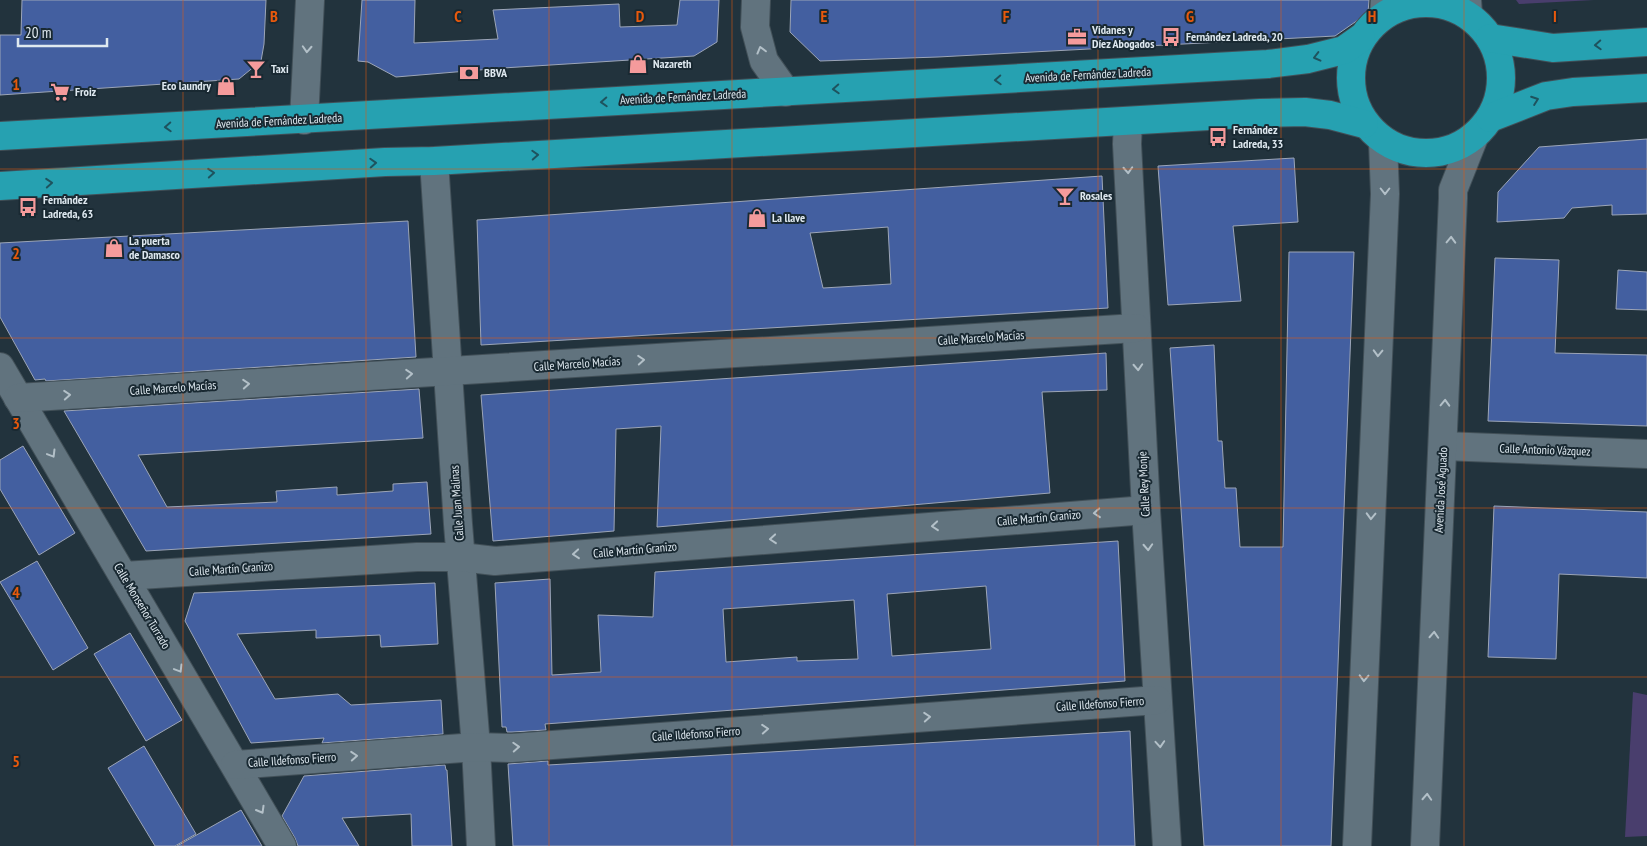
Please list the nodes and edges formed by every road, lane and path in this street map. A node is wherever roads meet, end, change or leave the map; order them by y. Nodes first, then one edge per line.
1 (310, 0) edge
2 (756, 0) edge
3 (1467, 7) edge
4 (1384, 8) edge
5 (1361, 38) junction
6 (1490, 38) junction
7 (1647, 42) edge
8 (1647, 88) edge
9 (786, 92) junction
10 (304, 120) junction
11 (1128, 121) junction
12 (1482, 128) junction
13 (1373, 133) junction
14 (0, 136) edge
15 (434, 161) junction
16 (0, 186) edge
17 (1136, 328) junction
18 (0, 367) edge
19 (448, 371) junction
20 (18, 398) junction
21 (1443, 446) junction
22 (1647, 454) edge
23 (1146, 510) junction
24 (461, 557) junction
25 (124, 576) junction
26 (1157, 700) junction
27 (476, 747) junction
28 (235, 764) junction
29 (282, 846) edge
30 (481, 846) edge
31 (1167, 846) edge
32 (1357, 846) edge
33 (1425, 846) edge

1 -> 10 street
9 -> 2 street
3 - 4 highway
3 - 6 highway
4 - 5 highway
5 -> 9 highway, Avenida de Fernández Ladreda
5 - 13 highway
7 -> 6 highway
6 - 12 highway
12 -> 8 highway
9 -> 10 highway, Avenida de Fernández Ladreda
10 -> 14 highway, Avenida de Fernández Ladreda
11 - 13 highway
15 -> 11 highway
11 -> 17 street, Calle Rey Monje
12 - 13 highway
21 -> 12 street, Avenida José Aguado
13 -> 32 street
16 -> 15 highway
15 - 19 street, Calle Juan Malinas
19 -> 17 street, Calle Marcelo Macías
17 -> 23 street, Calle Rey Monje
18 - 20 street, Calle Monseñor Turrado
20 -> 19 street, Calle Marcelo Macías
19 - 24 street, Calle Juan Malinas
20 -> 25 street, Calle Monseñor Turrado
21 - 22 street, Calle Antonio Vázquez
33 -> 21 street, Avenida José Aguado
23 -> 24 street, Calle Martín Granizo
23 -> 26 street, Calle Rey Monje
24 - 25 street, Calle Martín Granizo
24 - 27 street, Calle Juan Malinas
25 -> 28 street, Calle Monseñor Turrado
27 -> 26 street, Calle Ildefonso Fierro
26 -> 31 street, Calle Rey Monje
28 -> 27 street, Calle Ildefonso Fierro
27 - 30 street, Calle Juan Malinas
28 -> 29 street, Calle Monseñor Turrado

